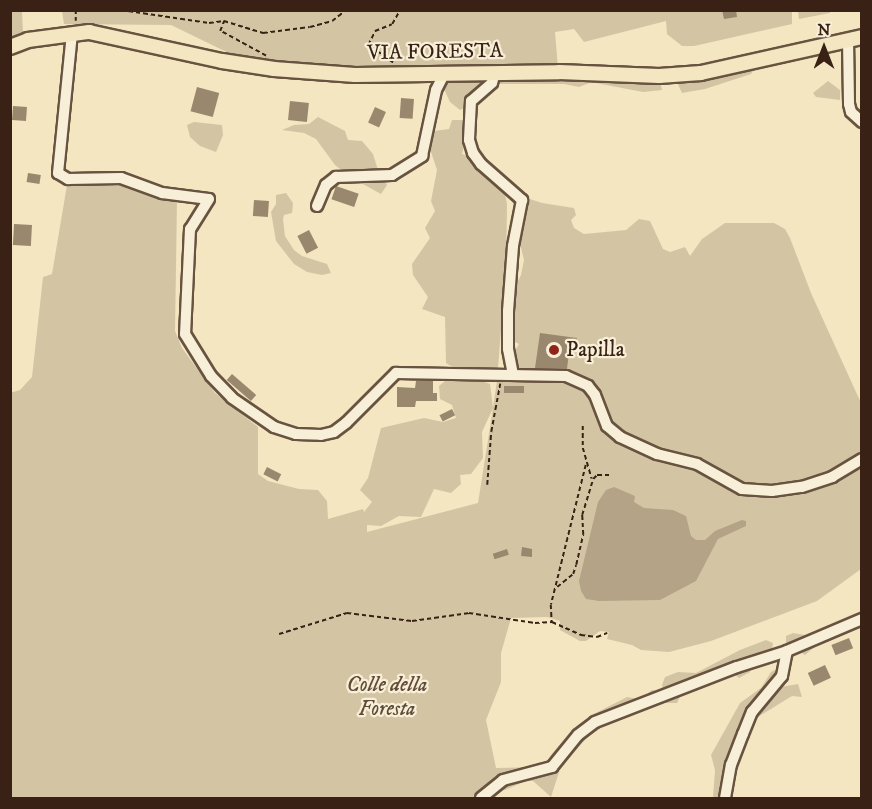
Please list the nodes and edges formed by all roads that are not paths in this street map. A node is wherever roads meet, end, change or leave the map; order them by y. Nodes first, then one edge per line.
1 (76, 33) junction
2 (855, 38) edge
3 (10, 47) edge
4 (445, 72) junction
5 (495, 72) junction
6 (861, 122) edge
7 (317, 206) dead end
8 (509, 375) junction
9 (861, 459) edge
10 (861, 619) edge
11 (787, 651) junction
12 (481, 798) edge
13 (725, 798) edge

1 - 3 main road, VIA FORESTA
1 - 4 main road, VIA FORESTA
1 - 8 street
2 - 5 main road, VIA FORESTA
2 - 6 street
4 - 5 main road, VIA FORESTA
4 - 7 street
5 - 8 street
8 - 9 street
10 - 11 street
11 - 12 street
11 - 13 street

